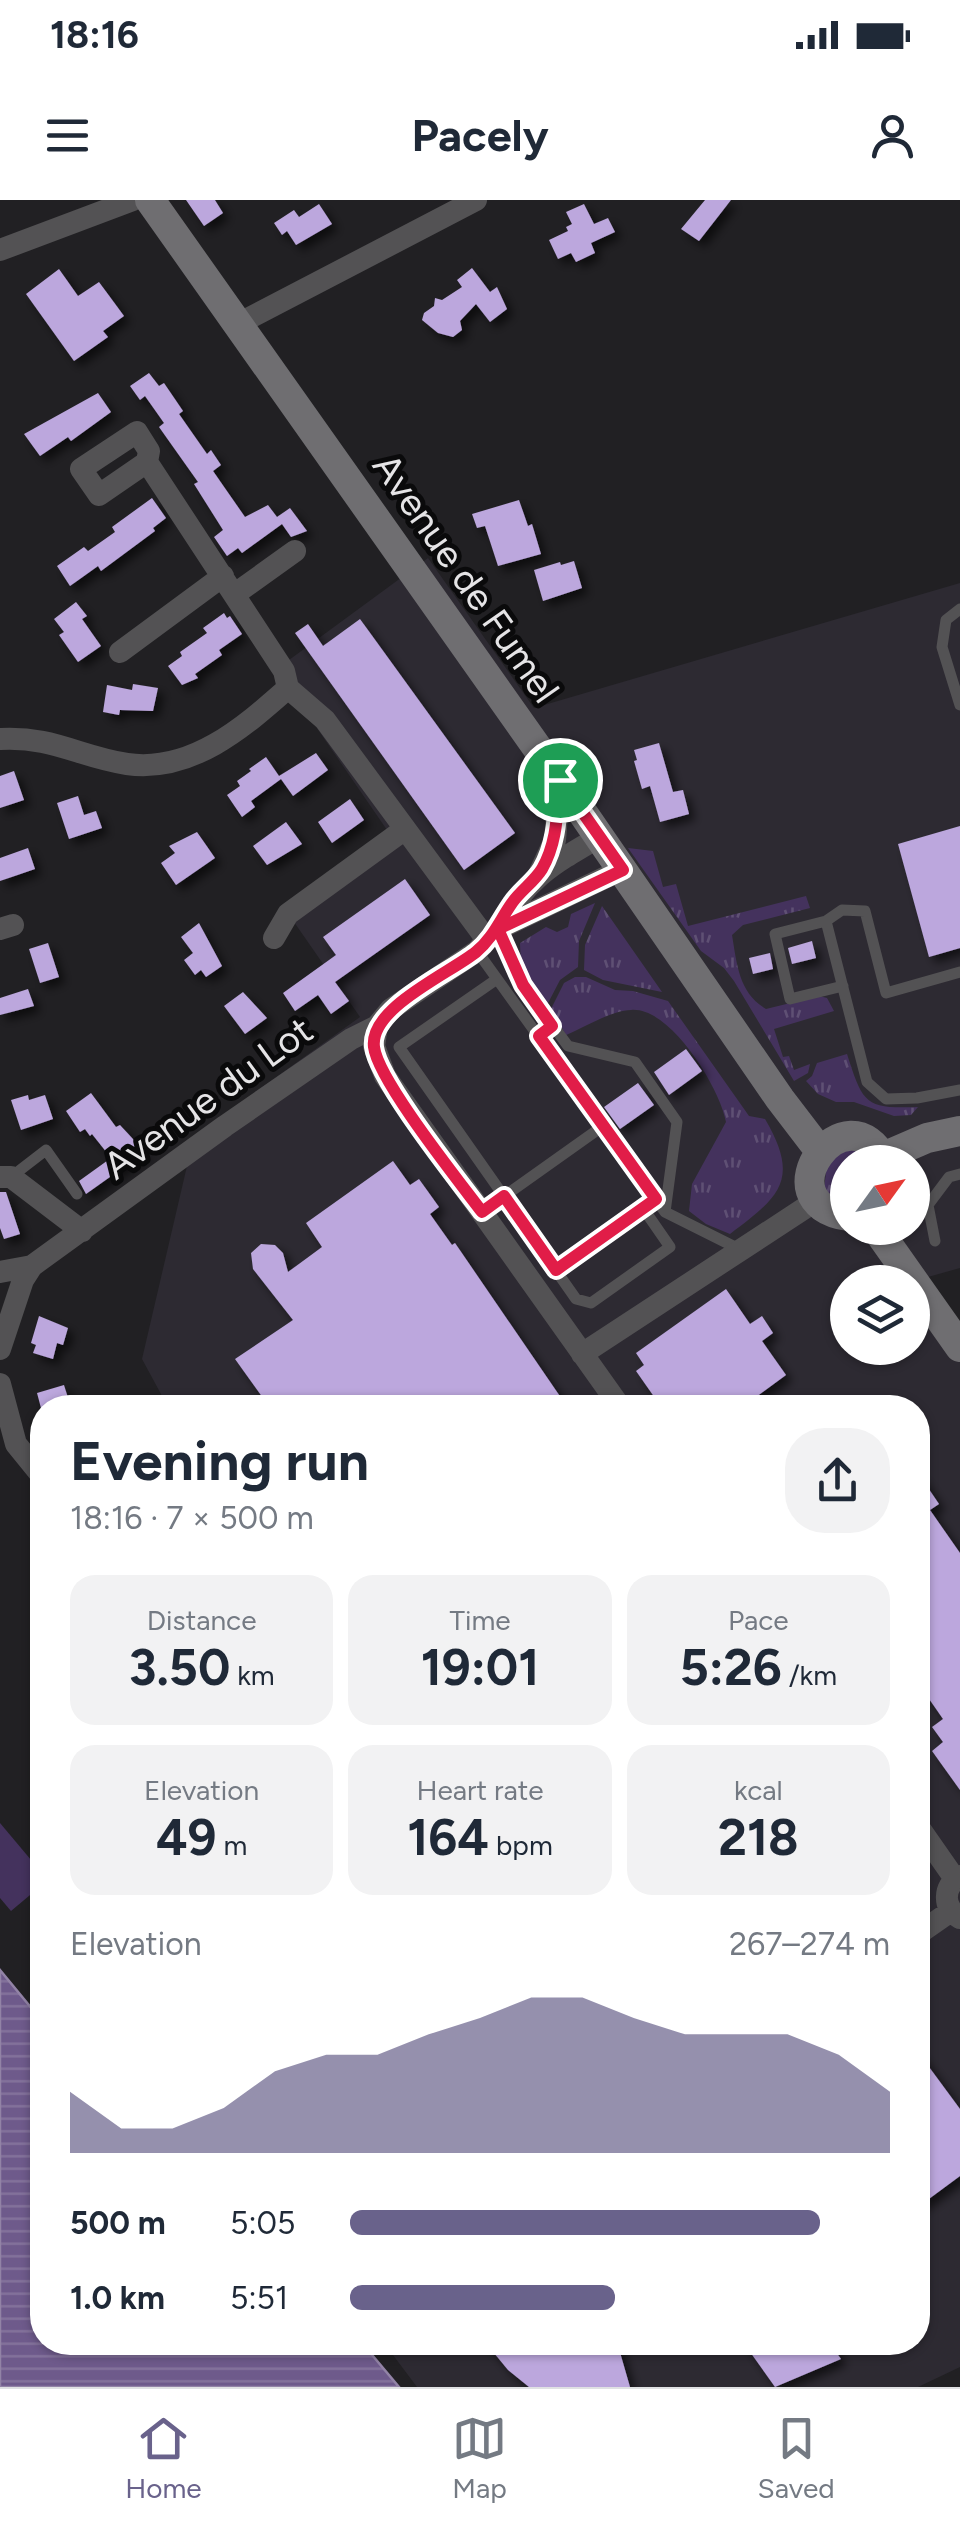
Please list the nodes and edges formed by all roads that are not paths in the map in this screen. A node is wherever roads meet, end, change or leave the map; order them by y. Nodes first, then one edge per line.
1 (133, 200) edge
2 (150, 200) edge
3 (476, 200) edge
4 (0, 250) edge
5 (238, 324) junction
6 (146, 462) dead end
7 (295, 552) dead end
8 (229, 585) junction
9 (960, 609) edge
10 (120, 652) dead end
11 (288, 688) junction
12 (960, 705) edge
13 (0, 739) edge
14 (560, 780) junction
15 (406, 829) junction
16 (599, 837) junction
17 (623, 870) junction
18 (540, 872) junction
19 (826, 921) junction
20 (274, 938) dead end
21 (487, 940) junction
22 (960, 972) edge
23 (497, 979) junction
24 (843, 986) junction
25 (377, 1026) junction
26 (552, 1026) junction
27 (539, 1036) junction
28 (960, 1090) edge
29 (603, 1126) junction
30 (960, 1131) edge
31 (869, 1145) edge
32 (914, 1145) edge
33 (820, 1150) junction
34 (960, 1174) edge
35 (6, 1177) edge
36 (77, 1194) dead end
37 (504, 1196) junction
38 (656, 1199) junction
39 (817, 1200) junction
40 (643, 1208) junction
41 (830, 1210) edge
42 (482, 1212) junction
43 (664, 1212) junction
44 (82, 1231) junction
45 (936, 1241) dead end
46 (888, 1245) edge
47 (739, 1249) junction
48 (32, 1266) junction
49 (556, 1270) junction
50 (0, 1272) edge
51 (960, 1348) edge
52 (0, 1349) edge
53 (582, 1354) junction
54 (0, 1384) edge
55 (611, 1395) edge
56 (8, 1447) edge
57 (30, 1466) edge
58 (930, 1842) edge
59 (958, 1878) edge
60 (955, 1914) edge
61 (930, 1928) edge

1 - 4 street
2 - 5 main road, Avenue de Fumel
3 - 5 street
5 - 14 main road, Avenue de Fumel
6 - 8 street
7 - 8 street
8 - 10 street
8 - 11 street
9 - 12 lane
11 - 13 street
11 - 15 street
14 - 16 main road, Avenue de Fumel
14 - 18 street
15 - 20 street
15 - 21 street
16 - 17 main road, Avenue de Fumel
16 - 18 street
17 - 21 street
17 - 33 main road, Avenue de Fumel
18 - 21 street
19 - 22 lane
19 - 24 lane
19 - 24 lane
21 - 23 lane
21 - 25 street, Avenue du Lot
21 - 26 lane
23 - 27 lane
23 - 37 lane
24 - 28 lane
25 - 42 street
25 - 44 street, Avenue du Lot
26 - 27 lane
26 - 43 lane
27 - 29 lane
29 - 37 lane
29 - 38 lane
30 - 32 main road
31 - 33 main road
33 - 39 main road
34 - 45 lane
35 - 36 lane
35 - 44 street
37 - 42 lane
37 - 49 lane
38 - 40 lane
38 - 43 lane
39 - 41 main road
39 - 47 street
40 - 49 lane
40 - 49 lane
42 - 53 street
43 - 47 lane
44 - 48 street, Avenue du Lot
46 - 51 main road
47 - 53 street
48 - 50 street
48 - 52 street
53 - 55 street
54 - 56 street
56 - 57 street
58 - 59 street
59 - 60 street
60 - 61 street

